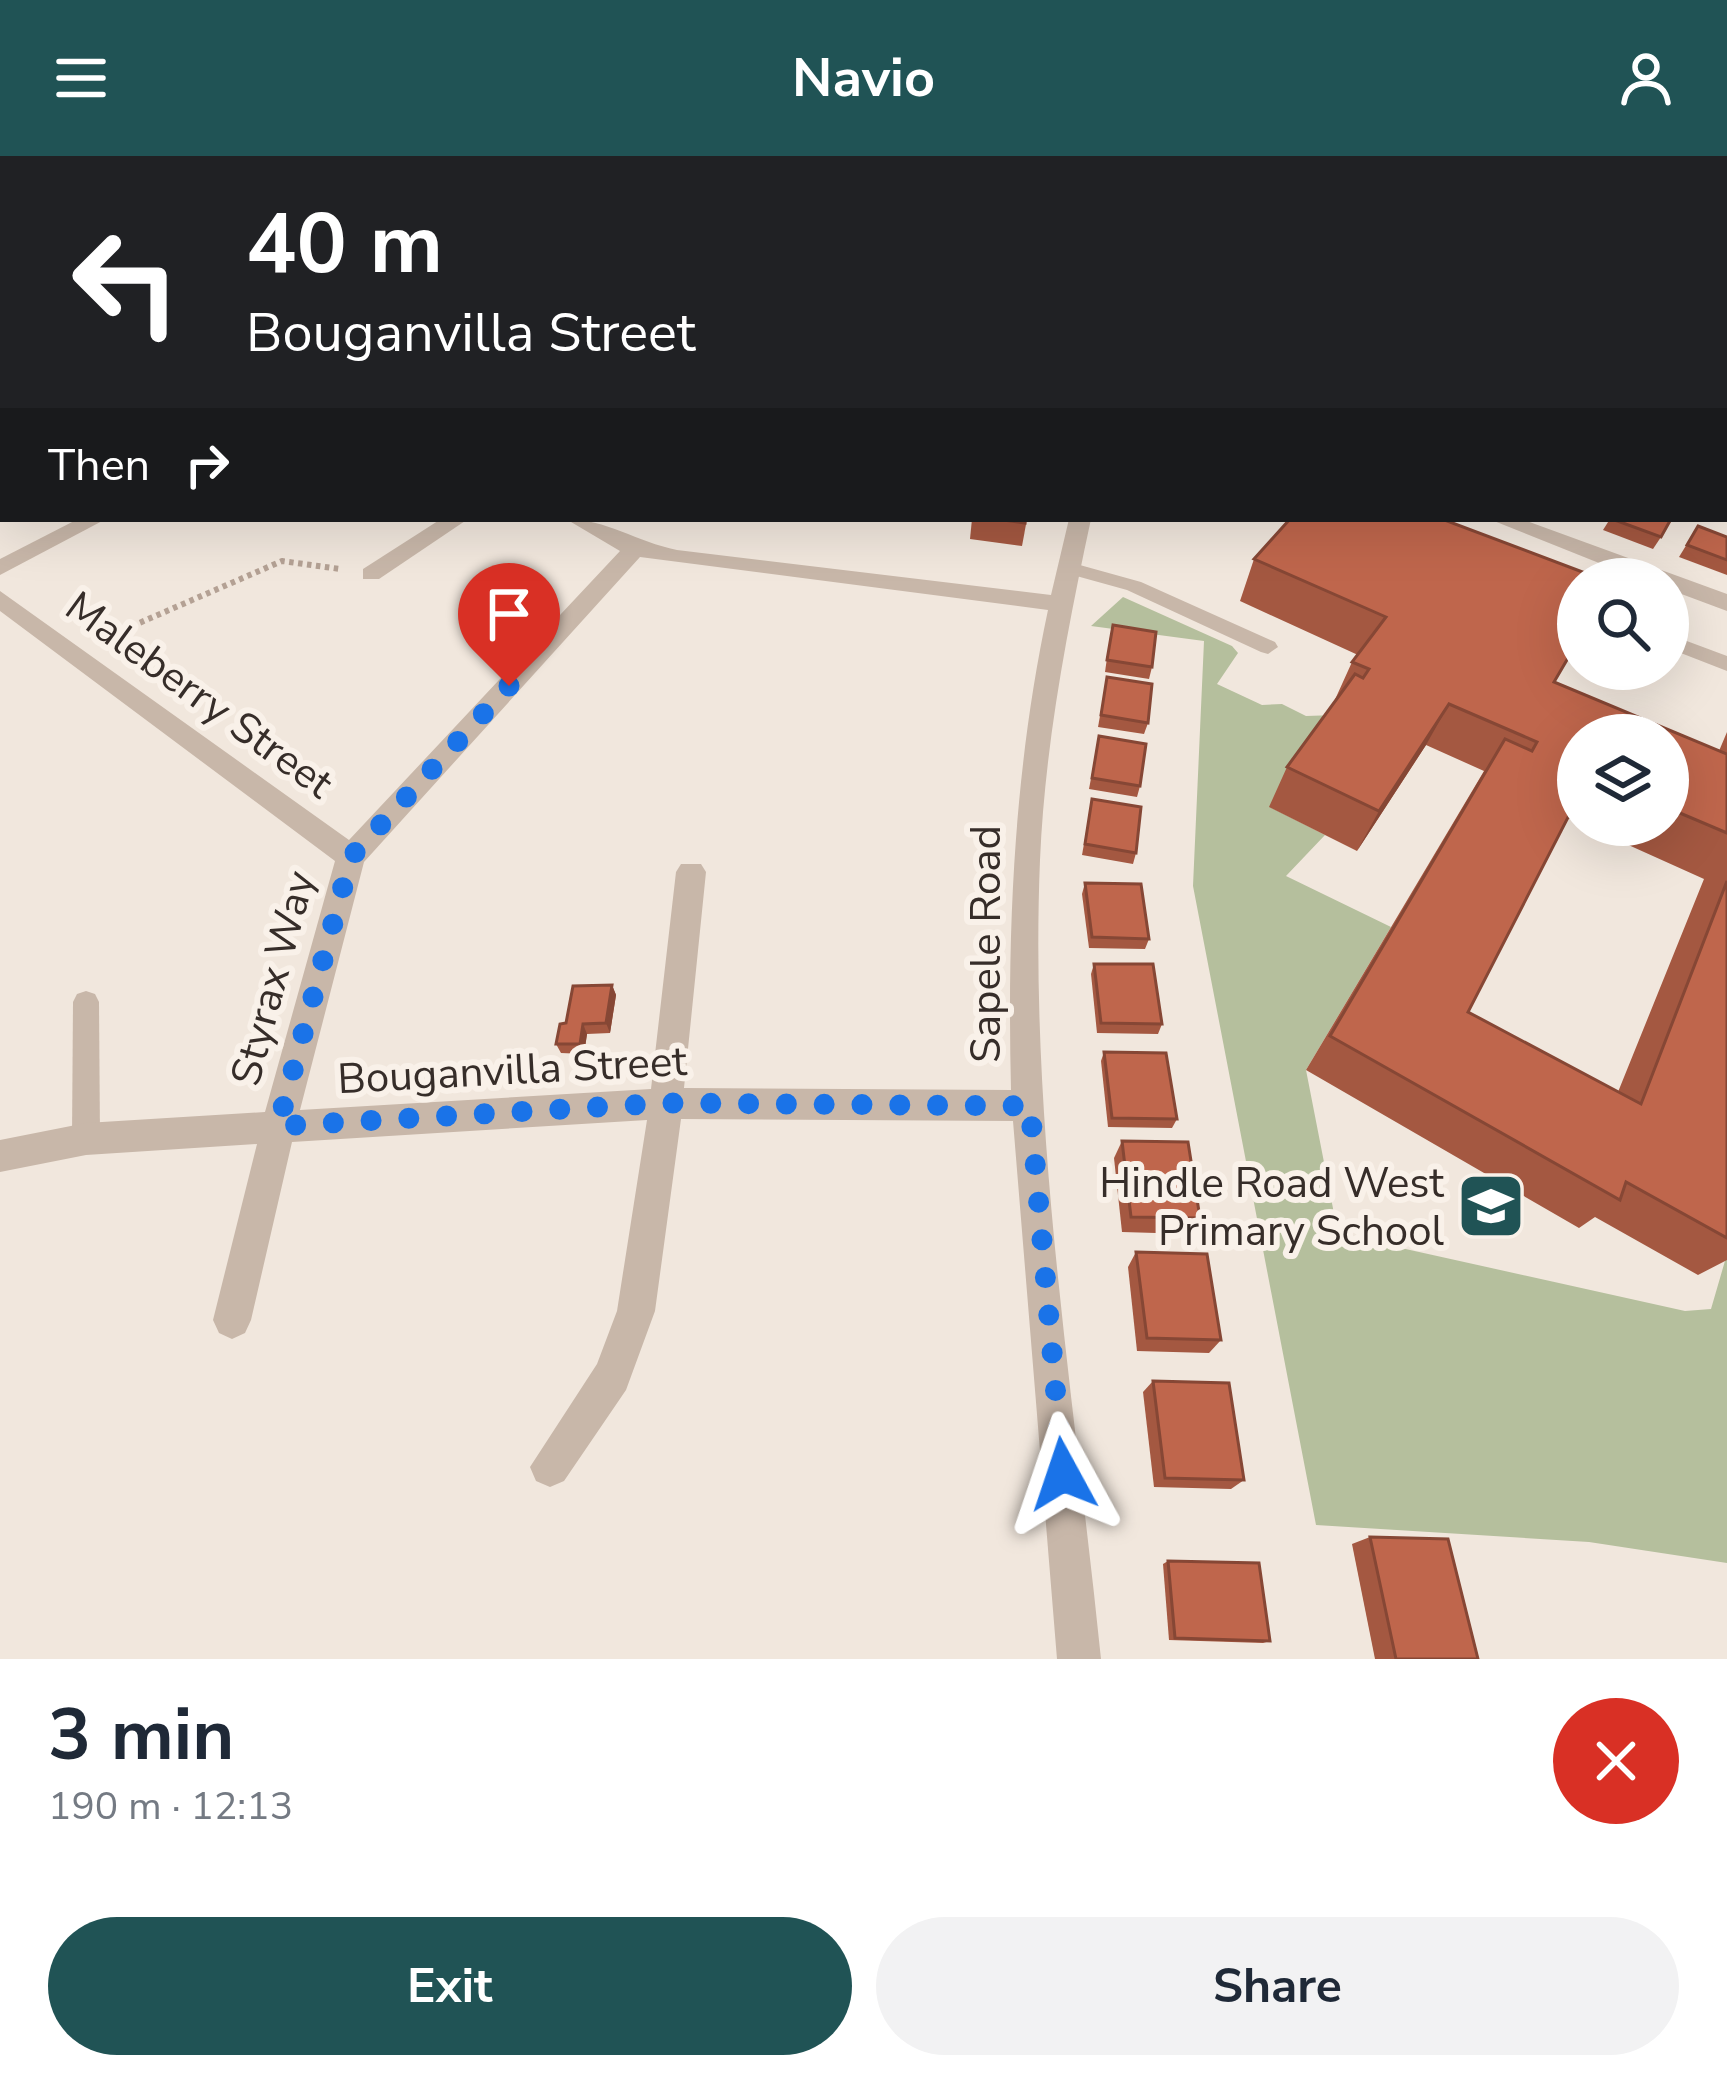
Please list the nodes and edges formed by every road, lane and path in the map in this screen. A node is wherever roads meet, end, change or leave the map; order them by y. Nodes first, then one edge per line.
1 (89, 522) edge
2 (452, 522) edge
3 (583, 522) edge
4 (1079, 522) edge
5 (1530, 524) edge
6 (635, 549) junction
7 (1608, 558) edge
8 (0, 568) edge
9 (1069, 568) junction
10 (371, 574) joint
11 (1689, 590) edge
12 (0, 599) edge
13 (1064, 604) junction
14 (1727, 604) edge
15 (1268, 647) dead end
16 (1689, 649) edge
17 (73, 652) junction
18 (1727, 664) edge
19 (351, 857) junction
20 (691, 872) dead end
21 (86, 1002) dead end
22 (666, 1103) junction
23 (1030, 1106) junction
24 (278, 1126) junction
25 (86, 1139) junction
26 (0, 1156) edge
27 (232, 1320) dead end
28 (550, 1467) dead end
29 (1079, 1659) edge

1 - 8 street
2 - 10 street
3 - 6 street
4 - 9 street, Sapele Road
5 - 7 street
6 - 13 street
6 - 19 street, Styrax Way
9 - 13 street, Sapele Road
9 - 15 lane
10 - 17 path
11 - 14 street
12 - 17 street, Maleberry Street
13 - 23 street, Sapele Road
16 - 18 lane
17 - 19 street, Maleberry Street
19 - 24 street, Styrax Way
20 - 22 street
21 - 25 lane
22 - 23 street, Bouganvilla Street
22 - 24 street, Bouganvilla Street
22 - 28 street
23 - 29 street, Sapele Road
24 - 25 street, Bouganvilla Street
24 - 27 street, Styrax Way
25 - 26 street, Bouganvilla Street

